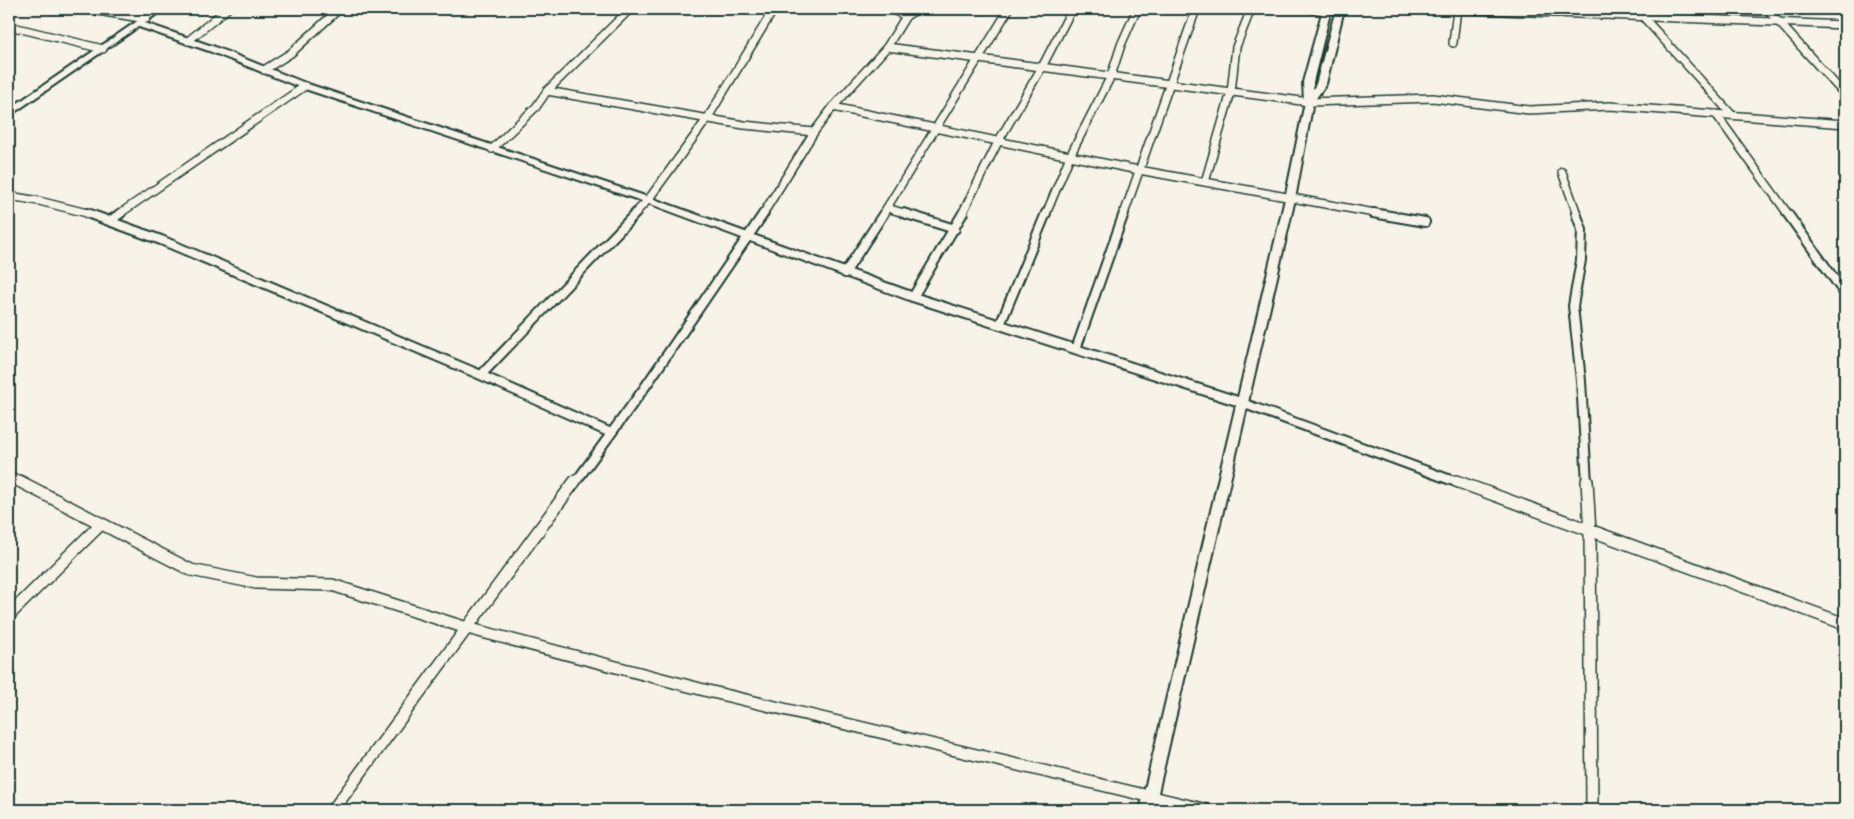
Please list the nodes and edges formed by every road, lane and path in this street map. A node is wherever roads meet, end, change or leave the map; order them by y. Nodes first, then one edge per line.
1 (86, 9) edge
2 (160, 9) edge
3 (226, 9) edge
4 (339, 9) edge
5 (630, 9) edge
6 (774, 9) edge
7 (890, 9) edge
8 (918, 9) edge
9 (1009, 9) edge
10 (1072, 9) edge
11 (1137, 9) edge
12 (1196, 9) edge
13 (1251, 9) edge
14 (1310, 9) edge
15 (1340, 9) edge
16 (1456, 9) edge
17 (1636, 9) edge
18 (1766, 9) edge
19 (1327, 10) edge
20 (906, 16) junction
21 (1644, 18) junction
22 (142, 22) junction
23 (1779, 23) junction
24 (1845, 25) edge
25 (9, 26) edge
26 (188, 41) junction
27 (1453, 43) dead end
28 (887, 47) junction
29 (103, 49) junction
30 (979, 59) junction
31 (1042, 67) junction
32 (264, 70) junction
33 (1112, 76) junction
34 (1169, 84) junction
35 (305, 86) junction
36 (547, 91) junction
37 (1231, 92) junction
38 (1845, 95) edge
39 (1310, 102) junction
40 (833, 107) junction
41 (9, 113) edge
42 (1716, 114) junction
43 (1732, 115) junction
44 (707, 119) junction
45 (1845, 124) edge
46 (935, 129) junction
47 (814, 132) junction
48 (998, 142) junction
49 (492, 148) junction
50 (1070, 156) junction
51 (1140, 170) junction
52 (1562, 172) dead end
53 (1205, 182) junction
54 (9, 196) edge
55 (1290, 199) junction
56 (648, 200) junction
57 (887, 208) junction
58 (111, 220) junction
59 (1425, 222) dead end
60 (955, 229) junction
61 (750, 236) junction
62 (845, 273) junction
63 (1845, 294) edge
64 (913, 297) junction
65 (1000, 325) junction
66 (1076, 349) junction
67 (482, 374) junction
68 (1242, 403) junction
69 (611, 432) junction
70 (9, 476) edge
71 (102, 524) junction
72 (1590, 532) junction
73 (9, 615) edge
74 (1845, 624) edge
75 (467, 628) junction
76 (1150, 797) junction
77 (333, 810) edge
78 (1147, 810) edge
79 (1207, 810) edge
80 (1592, 810) edge

1 - 22 street
2 - 22 main road
3 - 26 street
4 - 32 street
5 - 36 street
6 - 44 street
7 - 20 street
8 - 20 street
9 - 30 street
10 - 31 street
11 - 33 street
12 - 34 street
13 - 37 street
14 - 19 street
15 - 39 main road
16 - 21 street
16 - 27 street
17 - 21 street
18 - 23 street
19 - 39 main road
20 - 28 street
21 - 23 street
21 - 43 street
22 - 26 street
22 - 29 main road
23 - 24 street
23 - 38 street
25 - 29 street
26 - 32 street
28 - 30 street
28 - 40 street
29 - 41 main road
30 - 31 street
30 - 46 street
31 - 33 street
31 - 48 street
32 - 35 street
33 - 34 street
33 - 50 street
34 - 37 street
34 - 51 street
35 - 49 street
35 - 58 street
36 - 44 street
36 - 49 street
37 - 39 street
37 - 53 street
39 - 42 street
39 - 55 street
40 - 46 street
40 - 47 street
42 - 43 street
42 - 63 street
43 - 45 street
44 - 47 street
44 - 56 street
46 - 48 street
46 - 57 street
47 - 61 street
48 - 50 street
48 - 60 street
49 - 56 street
50 - 51 street
50 - 65 street
51 - 53 street
51 - 66 street
52 - 72 street
53 - 55 street
54 - 58 street
55 - 59 street
55 - 68 street
56 - 61 street
56 - 67 street
57 - 60 street
57 - 62 street
58 - 67 street
60 - 64 street
61 - 62 street
61 - 69 street
62 - 64 street
64 - 65 street
65 - 66 street
66 - 68 street
67 - 69 street
68 - 72 street
68 - 76 street
69 - 75 street
70 - 71 street
71 - 73 street
71 - 75 street
72 - 74 street
72 - 80 street
75 - 76 street
75 - 77 street
76 - 78 street
76 - 79 street

